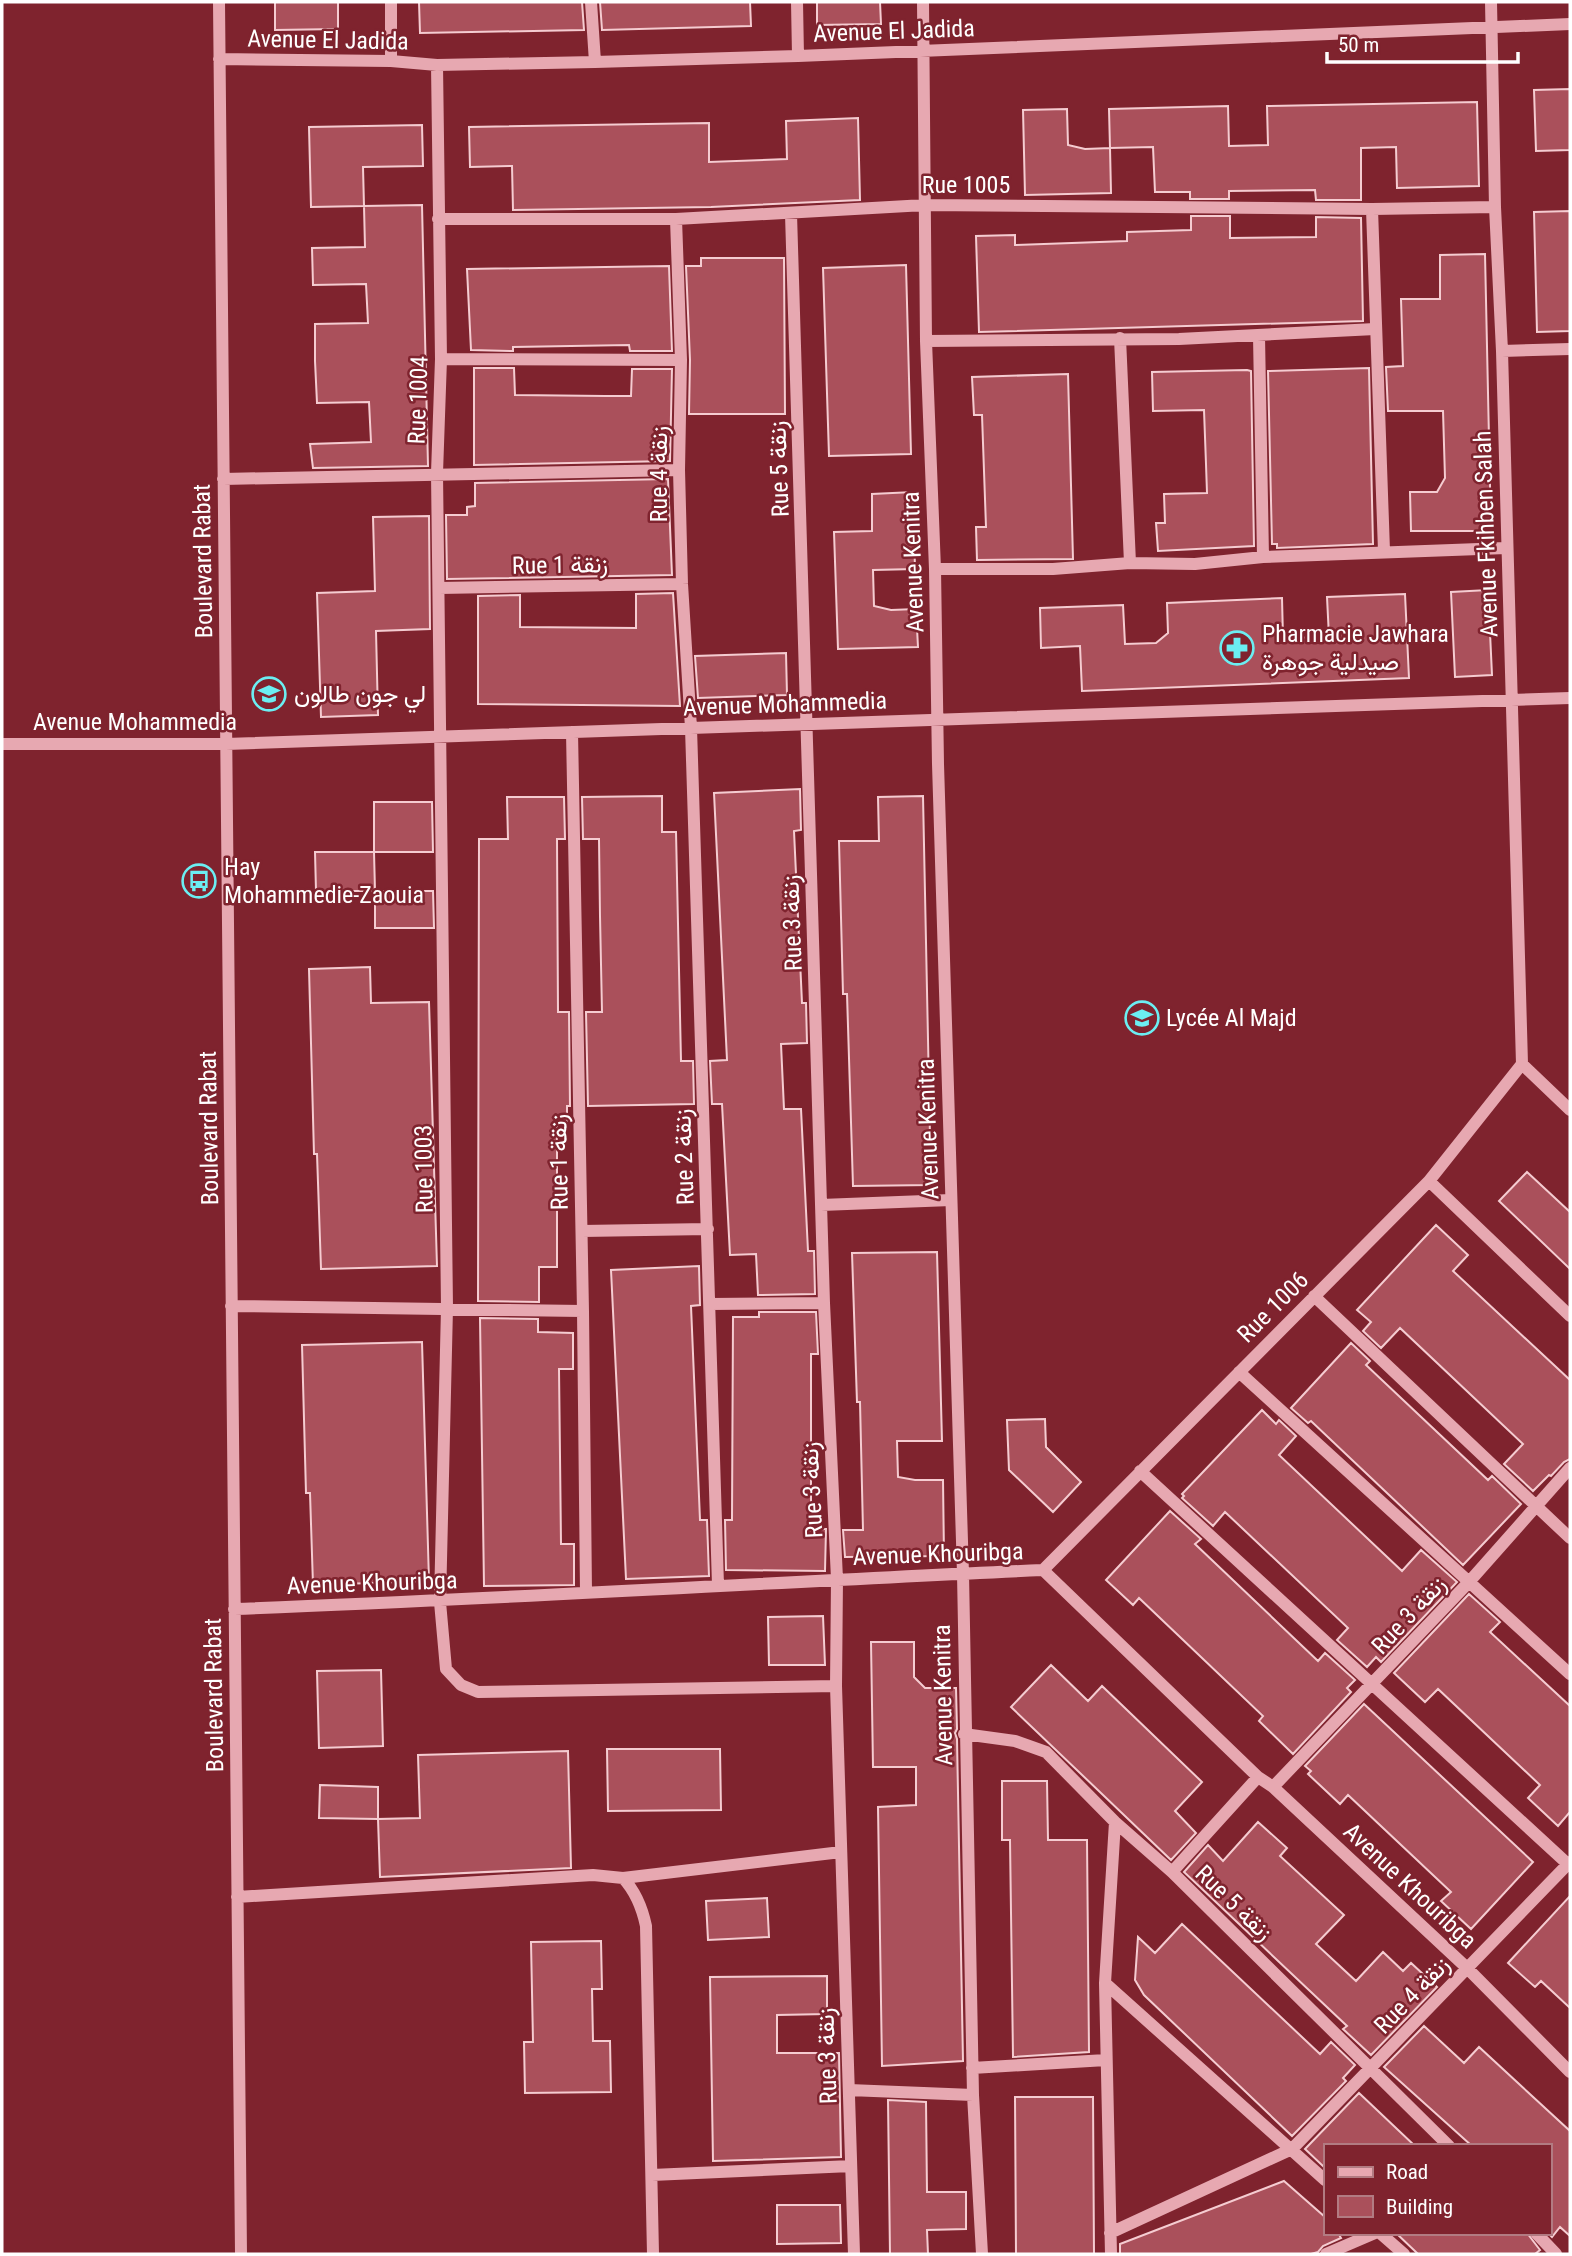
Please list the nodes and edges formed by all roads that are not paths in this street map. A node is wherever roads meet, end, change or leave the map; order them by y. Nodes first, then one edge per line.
1 (219, 2) edge
2 (391, 2) edge
3 (591, 2) edge
4 (797, 2) edge
5 (923, 2) edge
6 (1491, 2) edge
7 (1570, 24) edge
8 (1492, 26) junction
9 (925, 51) junction
10 (798, 57) junction
11 (219, 59) junction
12 (391, 61) junction
13 (595, 62) junction
14 (437, 65) junction
15 (925, 205) junction
16 (1495, 207) junction
17 (1372, 209) junction
18 (791, 214) junction
19 (438, 219) junction
20 (676, 219) junction
21 (1375, 330) junction
22 (1259, 336) junction
23 (1120, 338) junction
24 (926, 341) junction
25 (1570, 349) edge
26 (1502, 351) junction
27 (441, 359) junction
28 (681, 360) junction
29 (679, 470) junction
30 (437, 473) junction
31 (223, 480) junction
32 (1506, 548) junction
33 (1384, 551) junction
34 (1263, 557) junction
35 (1130, 563) junction
36 (935, 569) junction
37 (682, 584) junction
38 (439, 588) junction
39 (1570, 698) edge
40 (1513, 700) junction
41 (938, 719) junction
42 (808, 724) junction
43 (691, 728) junction
44 (572, 732) junction
45 (440, 736) junction
46 (2, 744) edge
47 (226, 744) junction
48 (1522, 1064) junction
49 (1570, 1110) edge
50 (1429, 1181) junction
51 (951, 1200) junction
52 (821, 1205) junction
53 (708, 1229) junction
54 (582, 1231) junction
55 (1314, 1296) junction
56 (824, 1303) junction
57 (710, 1304) junction
58 (231, 1306) junction
59 (447, 1308) junction
60 (583, 1311) junction
61 (1570, 1316) edge
62 (1239, 1372) junction
63 (1570, 1468) edge
64 (1140, 1471) junction
65 (1536, 1507) junction
66 (1570, 1538) edge
67 (1043, 1570) junction
68 (963, 1574) junction
69 (837, 1579) junction
70 (1469, 1582) junction
71 (718, 1585) junction
72 (586, 1592) junction
73 (440, 1602) junction
74 (234, 1609) junction
75 (1570, 1674) edge
76 (1373, 1685) junction
77 (836, 1686) junction
78 (964, 1734) junction
79 (1258, 1777) junction
80 (1273, 1787) junction
81 (1115, 1822) junction
82 (841, 1852) junction
83 (1570, 1864) edge
84 (1172, 1872) junction
85 (623, 1878) junction
86 (237, 1897) junction
87 (1468, 1968) junction
88 (1105, 1983) junction
89 (1106, 2060) junction
90 (1371, 2067) junction
91 (972, 2068) junction
92 (1570, 2072) edge
93 (849, 2090) junction
94 (973, 2095) junction
95 (1447, 2144) edge
96 (1292, 2149) junction
97 (851, 2165) junction
98 (652, 2175) junction
99 (1324, 2179) edge
100 (1110, 2233) junction
101 (1370, 2235) edge
102 (1382, 2235) edge
103 (1538, 2235) edge
104 (241, 2254) edge
105 (653, 2254) edge
106 (854, 2254) edge
107 (982, 2254) edge
108 (1111, 2254) edge
109 (1326, 2254) edge
110 (1404, 2254) edge
111 (1556, 2254) edge

1 - 11 street, Boulevard Rabat
2 - 12 street
3 - 13 street
4 - 10 street
5 - 9 street, Avenue Kenitra
6 - 8 street, Avenue Fkihben Salah
7 - 8 street, Avenue El Jadida
8 - 9 street, Avenue El Jadida
8 - 16 street, Avenue Fkihben Salah
9 - 10 street, Avenue El Jadida
9 - 15 street, Avenue Kenitra
10 - 13 street, Avenue El Jadida
11 - 12 street, Avenue El Jadida
11 - 31 street, Boulevard Rabat
12 - 14 street, Avenue El Jadida
13 - 14 street, Avenue El Jadida
14 - 19 street, Rue 1004
15 - 17 street, Rue 1005
15 - 18 street, Rue 1005
15 - 24 street, Avenue Kenitra
16 - 17 street, Rue 1005
16 - 26 street, Avenue Fkihben Salah
17 - 21 street
18 - 20 street, Rue 1005
18 - 42 street, Rue 5 زنقة
19 - 20 street, Rue 1005
19 - 27 street, Rue 1004
20 - 28 street, Rue 4 زنقة
21 - 22 street
21 - 33 street
22 - 23 street
22 - 34 street
23 - 24 street
23 - 35 street
24 - 36 street, Avenue Kenitra
25 - 26 street
26 - 32 street, Avenue Fkihben Salah
27 - 28 street
27 - 30 street, Rue 1004
28 - 29 street, Rue 4 زنقة
29 - 30 street
29 - 37 street, Rue 4 زنقة
30 - 31 street
30 - 38 street, Rue 1004
31 - 47 street, Boulevard Rabat
32 - 33 street
32 - 40 street, Avenue Fkihben Salah
33 - 34 street
34 - 35 street
35 - 36 street
36 - 41 street, Avenue Kenitra
37 - 38 street, Rue 1 زنقة
37 - 43 street, Rue 4 زنقة
38 - 45 street, Rue 1004
39 - 40 street, Avenue Mohammedia
40 - 41 street, Avenue Mohammedia
40 - 48 street, Avenue Fkihben Salah
41 - 42 street, Avenue Mohammedia
41 - 51 street, Avenue Kenitra
42 - 43 street, Avenue Mohammedia
42 - 52 street, Rue 3 زنقة
43 - 44 street, Avenue Mohammedia
43 - 53 street, Rue 2 زنقة
44 - 45 street, Avenue Mohammedia
44 - 54 street, Rue 1 زنقة
45 - 47 street, Avenue Mohammedia
45 - 59 street, Rue 1003
46 - 47 street, Avenue Mohammedia
47 - 58 street, Boulevard Rabat
48 - 49 street
48 - 50 street, Rue 1006
50 - 55 street, Rue 1006
50 - 61 street
51 - 52 street
51 - 68 street, Avenue Kenitra
52 - 56 street, Rue 3 زنقة
53 - 54 street
53 - 57 street, Rue 2 زنقة
54 - 60 street, Rue 1 زنقة
55 - 62 street, Rue 1006
55 - 65 street
56 - 57 street
56 - 69 street, Rue 3 زنقة
57 - 71 street, Rue 2 زنقة
58 - 59 street
58 - 74 street, Boulevard Rabat
59 - 60 street
59 - 73 street, Rue 1003
60 - 72 street, Rue 1 زنقة
62 - 64 street, Rue 1006
62 - 70 street
63 - 65 street, Rue 3 زنقة
64 - 67 street, Rue 1006
64 - 76 street
65 - 66 street
65 - 70 street, Rue 3 زنقة
67 - 68 street, Avenue Khouribga
67 - 79 street, Avenue Khouribga
68 - 69 street, Avenue Khouribga
68 - 78 street, Avenue Kenitra
69 - 71 street, Avenue Khouribga
69 - 77 street, Rue 3 زنقة
70 - 75 street
70 - 76 street, Rue 3 زنقة
71 - 72 street, Avenue Khouribga
72 - 73 street, Avenue Khouribga
73 - 74 street, Avenue Khouribga
73 - 77 street, Rue 1003
74 - 86 street, Boulevard Rabat
76 - 80 street, Rue 3 زنقة
76 - 83 street
77 - 82 street, Rue 3 زنقة
78 - 81 street, Rue 5 زنقة
78 - 91 street, Avenue Kenitra
79 - 80 street, Avenue Khouribga
79 - 84 street
80 - 87 street, Avenue Khouribga
81 - 84 street, Rue 5 زنقة
81 - 88 street
82 - 85 street
82 - 93 street, Rue 3 زنقة
83 - 87 street, Rue 4 زنقة
84 - 90 street, Rue 5 زنقة
85 - 86 street
85 - 98 street
86 - 104 street, Boulevard Rabat
87 - 90 street, Rue 4 زنقة
87 - 92 street, Avenue Khouribga
88 - 89 street
88 - 96 street
89 - 91 street
89 - 100 street
90 - 95 street, Rue 5 زنقة
90 - 96 street, Rue 4 زنقة
91 - 94 street, Avenue Kenitra
93 - 94 street
93 - 97 street, Rue 3 زنقة
94 - 107 street, Avenue Kenitra
96 - 99 street
96 - 100 street
97 - 98 street
97 - 106 street, Rue 3 زنقة
98 - 105 street
100 - 108 street
101 - 109 street
102 - 110 street
103 - 111 street

